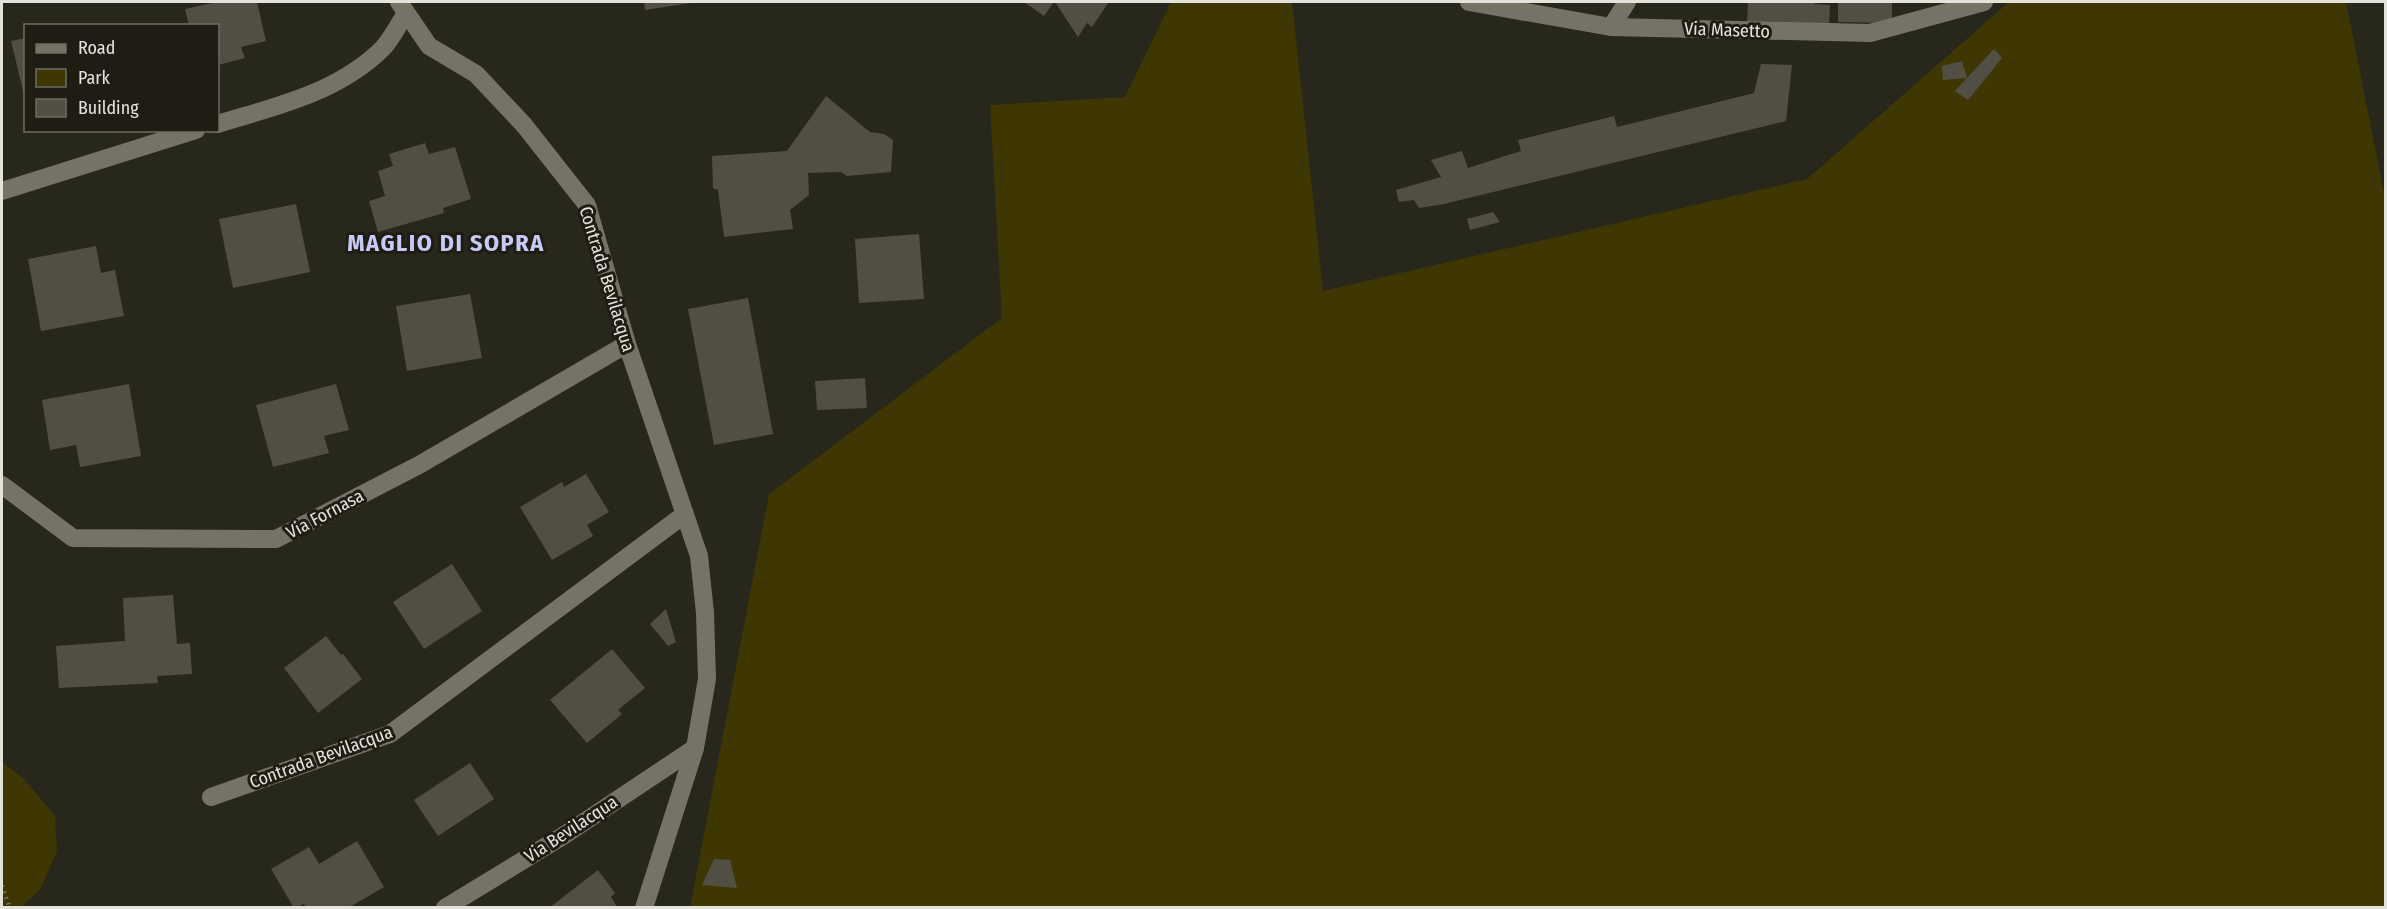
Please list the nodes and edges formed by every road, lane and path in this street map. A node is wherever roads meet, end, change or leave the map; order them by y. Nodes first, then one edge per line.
1 (1469, 2) edge
2 (1627, 2) edge
3 (1983, 2) edge
4 (402, 7) edge
5 (1611, 27) junction
6 (219, 124) edge
7 (190, 132) edge
8 (2, 191) edge
9 (627, 344) junction
10 (2, 485) edge
11 (685, 514) junction
12 (695, 748) junction
13 (212, 797) dead end
14 (2, 886) edge
15 (10, 908) edge
16 (445, 908) edge
17 (644, 908) edge

1 - 5 street, Via Masetto
2 - 5 street
3 - 5 street, Via Masetto
4 - 6 street
4 - 9 street, Contrada Bevilacqua
7 - 8 street
9 - 10 street, Via Fornasa
9 - 11 street, Contrada Bevilacqua
11 - 12 street, Contrada Bevilacqua
11 - 13 street, Contrada Bevilacqua
12 - 16 street, Via Bevilacqua
12 - 17 street, Contrada Bevilacqua
14 - 15 path

